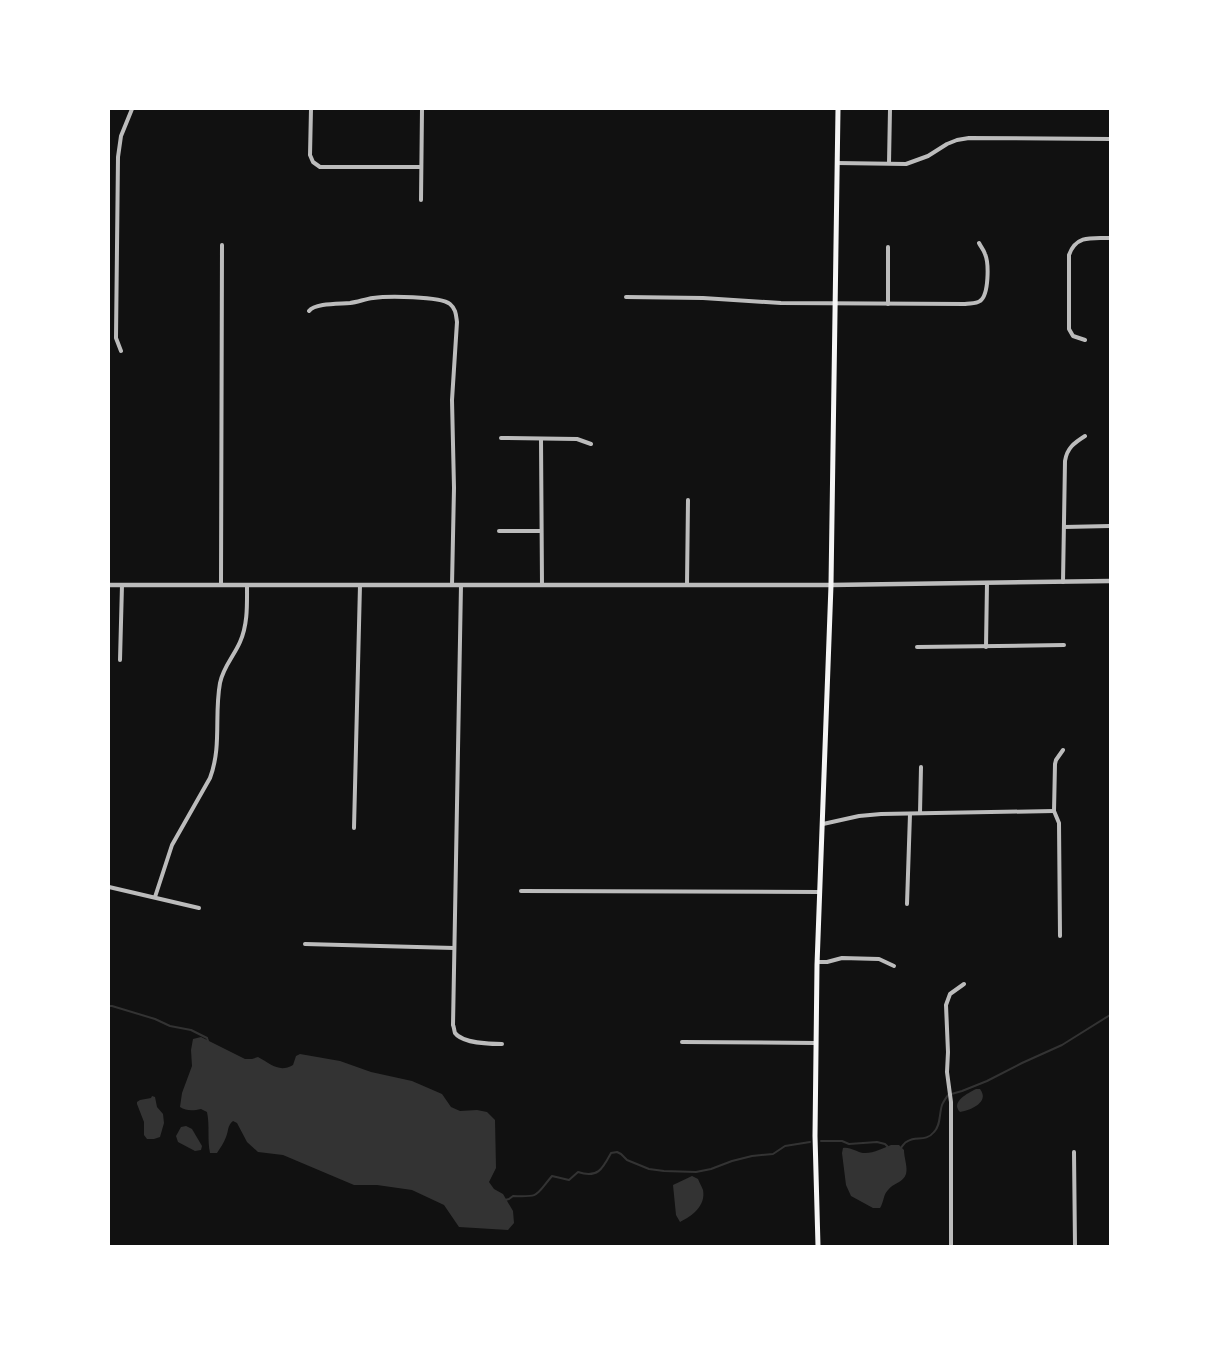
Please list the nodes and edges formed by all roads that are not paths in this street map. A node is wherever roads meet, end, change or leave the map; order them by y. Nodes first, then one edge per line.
1 (132, 109) edge
2 (311, 109) edge
3 (422, 109) edge
4 (838, 109) edge
5 (890, 109) edge
6 (1110, 139) edge
7 (838, 163) junction
8 (888, 163) junction
9 (421, 167) junction
10 (421, 200) dead end
11 (1110, 238) edge
12 (979, 243) dead end
13 (222, 245) dead end
14 (888, 247) dead end
15 (626, 296) dead end
16 (835, 303) junction
17 (888, 304) junction
18 (309, 311) dead end
19 (1085, 340) dead end
20 (121, 351) dead end
21 (1084, 436) dead end
22 (500, 438) dead end
23 (541, 438) junction
24 (592, 444) dead end
25 (688, 500) dead end
26 (1110, 526) edge
27 (1064, 527) junction
28 (499, 531) dead end
29 (541, 531) junction
30 (1110, 581) edge
31 (1063, 582) junction
32 (987, 583) junction
33 (360, 584) junction
34 (109, 585) edge
35 (221, 585) junction
36 (247, 585) junction
37 (452, 585) junction
38 (461, 585) junction
39 (542, 585) junction
40 (687, 585) junction
41 (122, 586) junction
42 (831, 586) junction
43 (1064, 645) dead end
44 (917, 647) dead end
45 (986, 647) junction
46 (120, 660) dead end
47 (1063, 750) dead end
48 (921, 767) dead end
49 (1054, 811) junction
50 (920, 813) junction
51 (910, 814) junction
52 (823, 824) junction
53 (354, 828) dead end
54 (109, 887) edge
55 (521, 891) dead end
56 (820, 892) junction
57 (155, 898) junction
58 (906, 904) dead end
59 (199, 908) dead end
60 (1060, 936) dead end
61 (305, 944) dead end
62 (454, 948) junction
63 (817, 962) junction
64 (894, 966) dead end
65 (964, 984) dead end
66 (682, 1042) dead end
67 (816, 1043) junction
68 (502, 1044) dead end
69 (1074, 1152) dead end
70 (818, 1246) edge
71 (950, 1246) edge
72 (1075, 1246) edge

1 - 20 street
2 - 9 street
3 - 9 street
4 - 7 main road
5 - 8 street
6 - 8 street
7 - 8 street
7 - 16 main road
9 - 10 street
11 - 19 street
12 - 17 street
13 - 35 street
14 - 17 street
15 - 16 street
16 - 17 street
16 - 42 main road
18 - 37 street
21 - 27 street
22 - 23 street
23 - 24 street
23 - 29 street
25 - 40 street
26 - 27 street
27 - 31 street
28 - 29 street
29 - 39 street
30 - 31 street
31 - 32 street
32 - 42 street
32 - 45 street
33 - 36 street
33 - 37 street
33 - 53 street
34 - 41 street
35 - 36 street
35 - 41 street
36 - 57 street
37 - 38 street
38 - 39 street
38 - 62 street
39 - 40 street
40 - 42 street
41 - 46 street
42 - 52 main road
43 - 45 street
44 - 45 street
47 - 49 street
48 - 50 street
49 - 50 street
49 - 60 street
50 - 51 street
51 - 52 street
51 - 58 street
52 - 56 main road
54 - 57 street
55 - 56 street
56 - 63 main road
57 - 59 street
61 - 62 street
62 - 68 street
63 - 64 street
63 - 67 main road
65 - 71 street
66 - 67 street
67 - 70 main road
69 - 72 street

